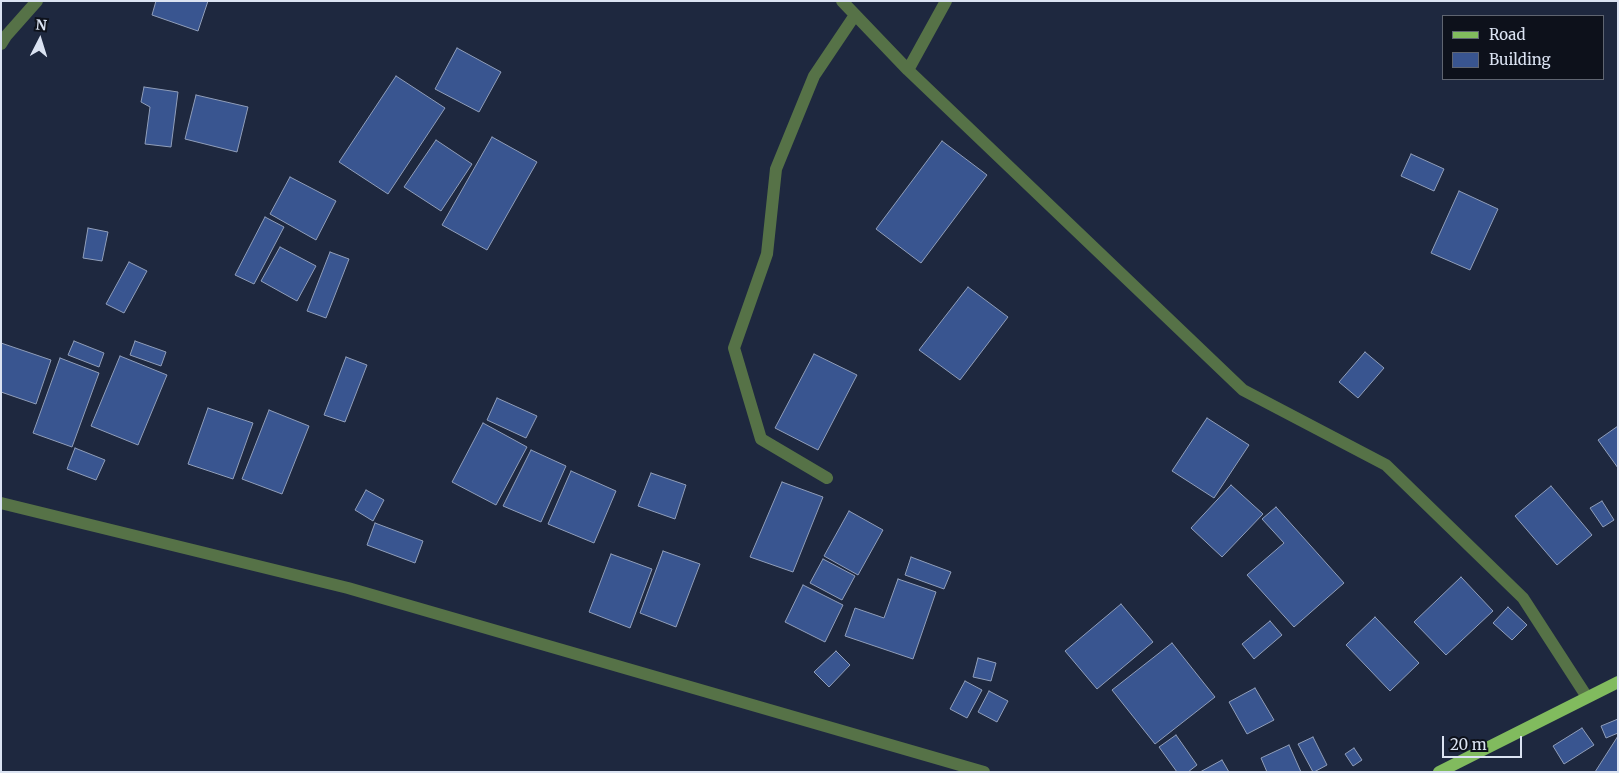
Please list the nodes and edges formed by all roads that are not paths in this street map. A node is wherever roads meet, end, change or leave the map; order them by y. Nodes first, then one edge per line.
1 (37, 1) edge
2 (842, 1) edge
3 (946, 1) edge
4 (855, 15) junction
5 (1, 44) edge
6 (908, 70) junction
7 (827, 478) dead end
8 (1, 503) edge
9 (1618, 682) edge
10 (1587, 697) junction
11 (984, 772) edge
12 (1439, 772) edge

1 - 5 street
2 - 4 street
3 - 6 street
4 - 6 street
4 - 7 street
6 - 10 street
8 - 11 street
9 - 10 main road
10 - 12 main road

